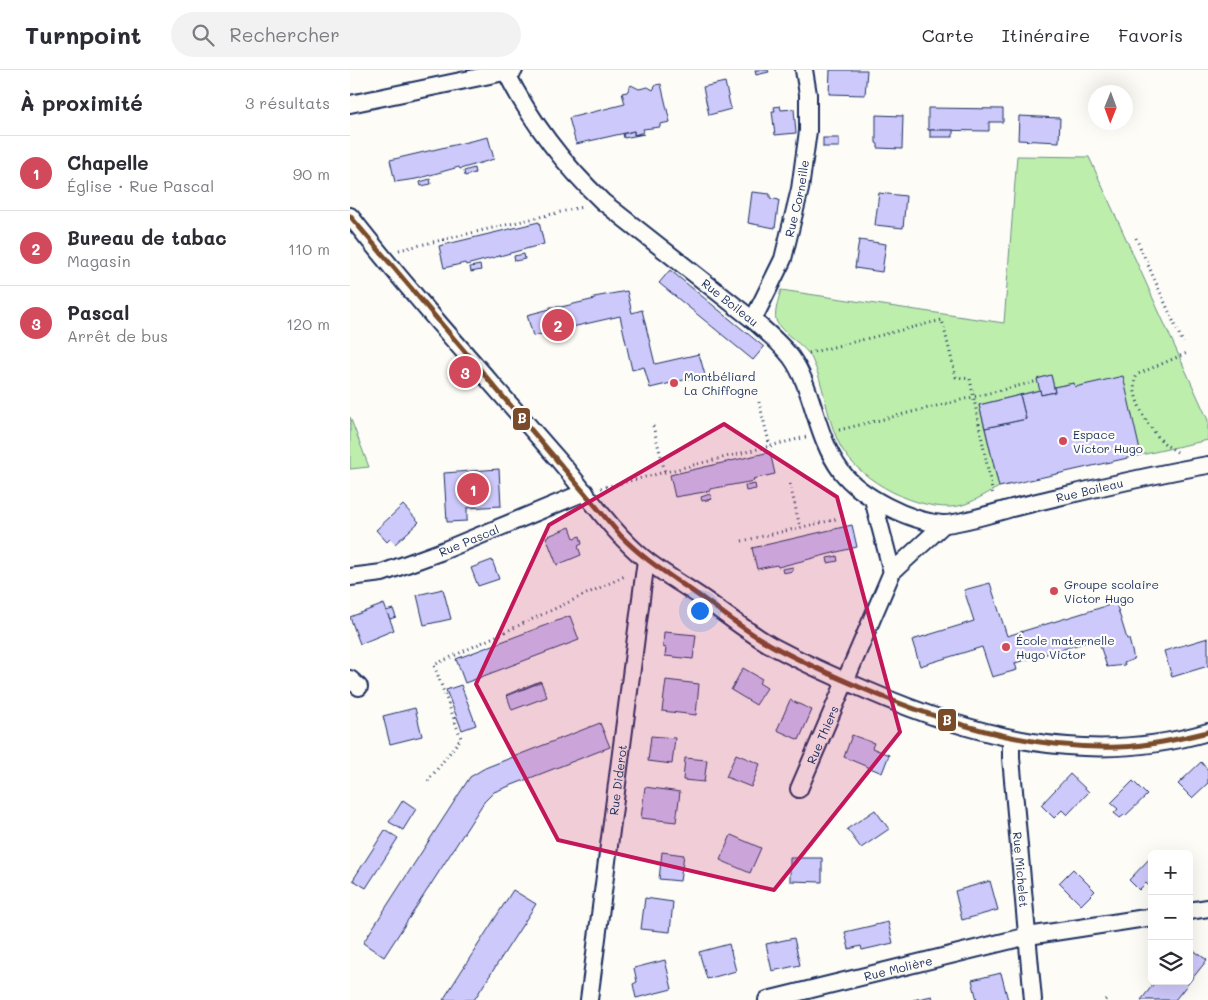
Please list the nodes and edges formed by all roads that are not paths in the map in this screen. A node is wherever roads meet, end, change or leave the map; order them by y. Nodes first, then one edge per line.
1 (804, 70) edge
2 (510, 71) edge
3 (481, 73) edge
4 (350, 104) edge
5 (350, 216) edge
6 (753, 320) junction
7 (1208, 465) edge
8 (585, 492) junction
9 (873, 500) junction
10 (944, 524) junction
11 (646, 560) junction
12 (892, 572) junction
13 (350, 577) edge
14 (845, 681) junction
15 (1208, 732) edge
16 (1011, 739) junction
17 (799, 789) dead end
18 (1208, 908) edge
19 (1193, 910) edge
20 (1148, 918) edge
21 (1028, 936) junction
22 (589, 1000) edge
23 (767, 1000) edge
24 (1033, 1000) edge

1 - 6 street, Rue Corneille
2 - 3 street
2 - 6 street, Rue Boileau
3 - 4 street
5 - 8 street
6 - 9 street, Rue Boileau
7 - 10 street, Rue Boileau
8 - 11 street
8 - 13 street, Rue Pascal
9 - 10 street, Rue Boileau
9 - 12 street
10 - 12 street, Rue Boileau
11 - 14 street
11 - 22 street, Rue Diderot
12 - 14 street, Rue Boileau
14 - 16 street
14 - 17 street, Rue Thiers
15 - 16 street
16 - 21 street, Rue Michelet
18 - 19 street
20 - 21 street, Rue Molière
21 - 23 street, Rue Molière
21 - 24 street, Rue Michelet

